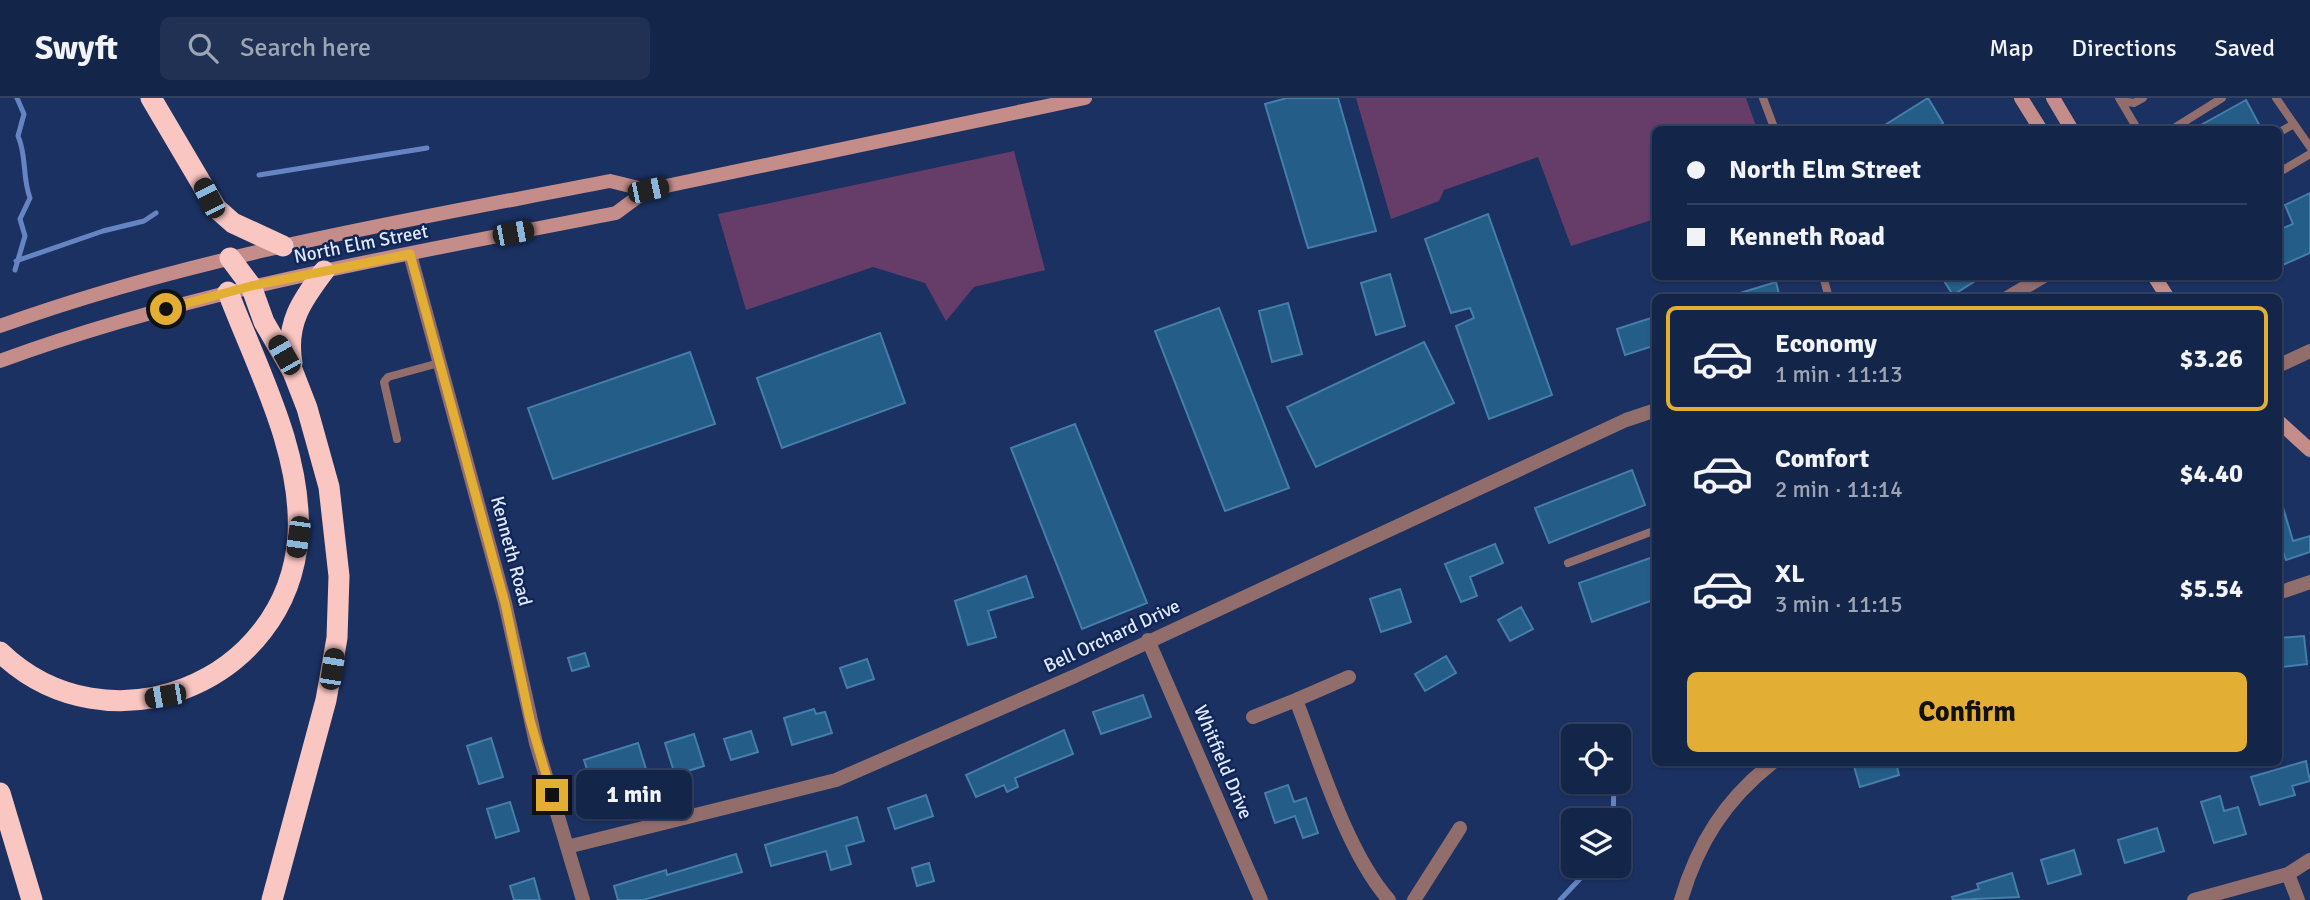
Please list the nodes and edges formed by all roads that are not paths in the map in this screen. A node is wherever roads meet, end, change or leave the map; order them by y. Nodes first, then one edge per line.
1 (151, 98) edge
2 (1085, 98) edge
3 (1763, 98) edge
4 (2021, 98) edge
5 (2053, 98) edge
6 (2143, 98) edge
7 (2222, 98) edge
8 (2276, 98) edge
9 (2120, 99) edge
10 (2294, 124) junction
11 (1774, 126) edge
12 (2038, 126) edge
13 (2070, 126) edge
14 (2136, 126) edge
15 (2177, 126) edge
16 (2282, 131) edge
17 (2310, 146) edge
18 (2310, 154) edge
19 (2282, 171) edge
20 (648, 190) junction
21 (283, 246) junction
22 (410, 254) junction
23 (230, 258) junction
24 (324, 271) junction
25 (2036, 280) edge
26 (251, 286) junction
27 (228, 292) junction
28 (2014, 294) edge
29 (0, 327) edge
30 (2310, 351) edge
31 (0, 361) edge
32 (439, 363) junction
33 (2282, 364) edge
34 (293, 372) junction
35 (1652, 411) edge
36 (2282, 425) edge
37 (397, 439) dead end
38 (2310, 450) edge
39 (1652, 532) edge
40 (1568, 563) dead end
41 (2310, 582) edge
42 (2282, 592) edge
43 (1148, 640) junction
44 (0, 652) edge
45 (1349, 677) dead end
46 (1296, 700) junction
47 (1253, 717) dead end
48 (1769, 766) edge
49 (0, 793) edge
50 (1460, 828) dead end
51 (567, 847) junction
52 (2310, 860) edge
53 (2288, 874) junction
54 (32, 900) edge
55 (272, 900) edge
56 (583, 900) edge
57 (1261, 900) edge
58 (1389, 900) edge
59 (1414, 900) edge
60 (1681, 900) edge
61 (2194, 900) edge
62 (2298, 900) edge

1 - 21 highway
2 - 20 main road, North Elm Street
3 - 11 lane
4 - 12 main road
5 - 13 main road
6 - 9 lane
7 - 15 lane
8 - 10 lane
9 - 14 lane
10 - 16 lane
10 - 17 lane
18 - 19 lane
20 - 21 main road, North Elm Street
20 - 22 main road, North Elm Street
21 - 23 main road, North Elm Street
22 - 24 main road, North Elm Street
22 - 32 street, Kenneth Road
23 - 26 highway
23 - 29 main road, North Elm Street
24 - 26 main road, North Elm Street
24 - 34 highway
25 - 28 street
26 - 27 main road, North Elm Street
26 - 34 highway
27 - 31 main road, North Elm Street
27 - 44 highway
30 - 33 street
32 - 37 lane
32 - 51 street, Kenneth Road
34 - 55 highway
35 - 43 street, Bell Orchard Drive
36 - 38 main road
39 - 40 lane
41 - 42 street
43 - 51 street, Bell Orchard Drive
43 - 57 street, Whitfield Drive
45 - 46 street
46 - 47 street
46 - 58 street
48 - 60 street
49 - 54 highway
50 - 59 street
51 - 56 street, Kenneth Road
52 - 53 street
53 - 61 street
53 - 62 street

